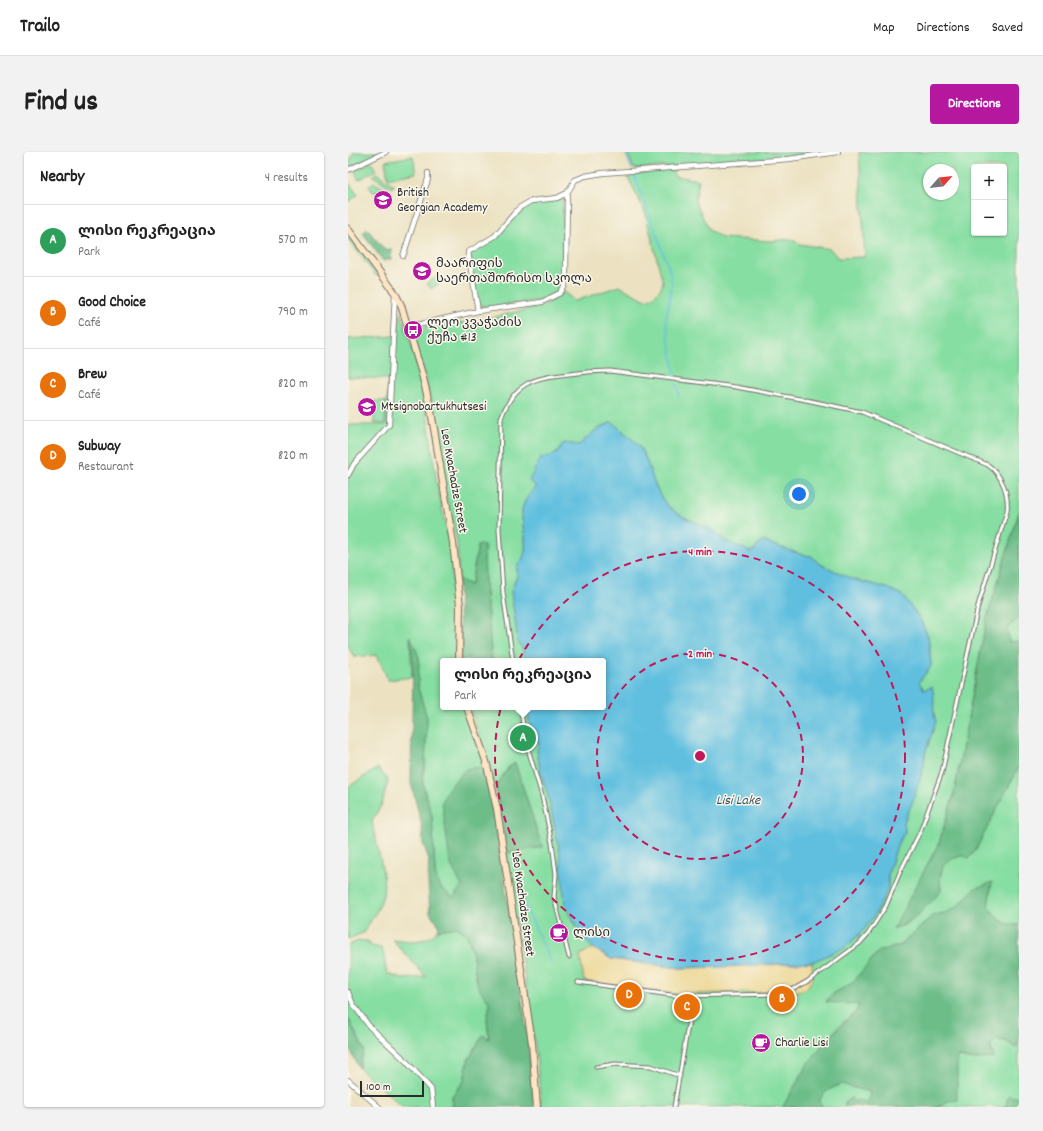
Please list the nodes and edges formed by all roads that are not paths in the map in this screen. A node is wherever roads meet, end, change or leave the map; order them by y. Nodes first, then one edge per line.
1 (386, 152) edge
2 (838, 152) edge
3 (348, 170) edge
4 (428, 173) dead end
5 (567, 193) junction
6 (348, 229) edge
7 (403, 256) dead end
8 (395, 293) junction
9 (478, 311) junction
10 (408, 327) junction
11 (348, 476) edge
12 (460, 658) edge
13 (513, 658) edge
14 (468, 710) edge
15 (521, 710) edge
16 (570, 957) dead end
17 (578, 982) dead end
18 (348, 992) edge
19 (693, 996) junction
20 (596, 1066) dead end
21 (680, 1076) junction
22 (348, 1080) edge
23 (379, 1107) edge
24 (433, 1107) edge
25 (537, 1107) edge
26 (674, 1107) edge

1 - 3 street
2 - 5 street
4 - 7 street
5 - 9 street
5 - 9 street
6 - 8 main road, Leo Kvachadze Street
8 - 10 main road, Leo Kvachadze Street
8 - 11 street
9 - 10 street
10 - 12 main road, Leo Kvachadze Street
13 - 19 street
14 - 25 main road, Leo Kvachadze Street
15 - 16 street
17 - 19 street
18 - 24 street
19 - 21 street
20 - 21 street
21 - 26 street
22 - 23 street

